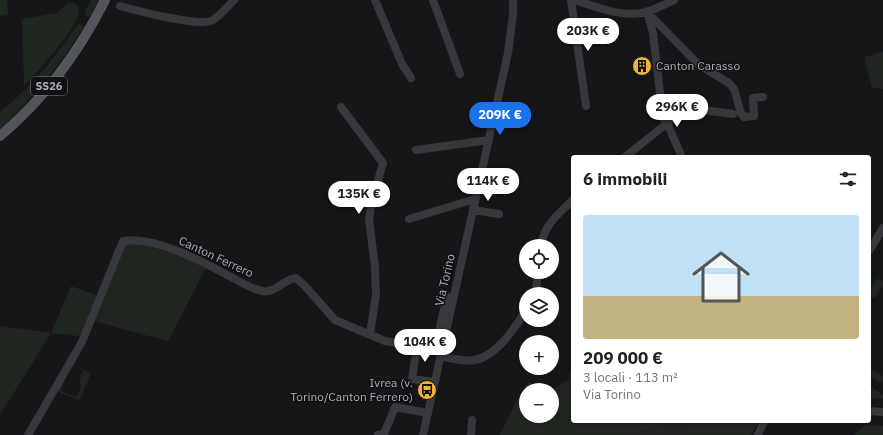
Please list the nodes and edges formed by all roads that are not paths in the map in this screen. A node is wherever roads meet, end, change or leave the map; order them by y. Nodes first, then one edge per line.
1 (105, 0) edge
2 (234, 0) edge
3 (375, 0) edge
4 (433, 0) edge
5 (512, 0) edge
6 (571, 0) edge
7 (575, 0) edge
8 (674, 0) edge
9 (120, 6) dead end
10 (647, 12) junction
11 (460, 74) dead end
12 (411, 78) dead end
13 (763, 98) dead end
14 (586, 106) dead end
15 (341, 107) dead end
16 (733, 114) dead end
17 (667, 123) junction
18 (0, 136) edge
19 (489, 140) junction
20 (416, 150) dead end
21 (627, 155) edge
22 (681, 155) edge
23 (476, 199) junction
24 (571, 202) edge
25 (473, 210) junction
26 (499, 214) dead end
27 (409, 219) dead end
28 (883, 228) edge
29 (542, 239) edge
30 (871, 248) edge
31 (453, 298) junction
32 (519, 320) edge
33 (370, 334) junction
34 (418, 341) junction
35 (440, 356) junction
36 (435, 382) junction
37 (871, 411) edge
38 (883, 412) edge
39 (428, 413) junction
40 (472, 420) dead end
41 (763, 423) edge
42 (28, 435) edge
43 (378, 435) edge
44 (423, 435) edge
45 (471, 435) edge
46 (758, 435) edge

1 - 18 main road, SS26
2 - 9 street
3 - 12 street
4 - 11 street
5 - 19 street, Via Torino
6 - 14 street
7 - 10 street
8 - 10 street
10 - 13 street
10 - 17 street
15 - 33 street
16 - 17 street
17 - 21 street
17 - 22 street
19 - 20 street
19 - 23 street, Via Torino
23 - 25 street, Via Torino
23 - 27 street
24 - 29 street
25 - 26 street
25 - 31 street, Via Torino
28 - 30 street
31 - 34 street, Canton Ferrero
31 - 35 street, Via Torino
32 - 35 street
33 - 34 street, Canton Ferrero
33 - 42 street, Canton Ferrero
34 - 36 street
35 - 36 street, Via Torino
36 - 39 street, Via Torino
37 - 38 street
39 - 43 street
39 - 44 street, Via Torino
40 - 45 street
41 - 46 street

